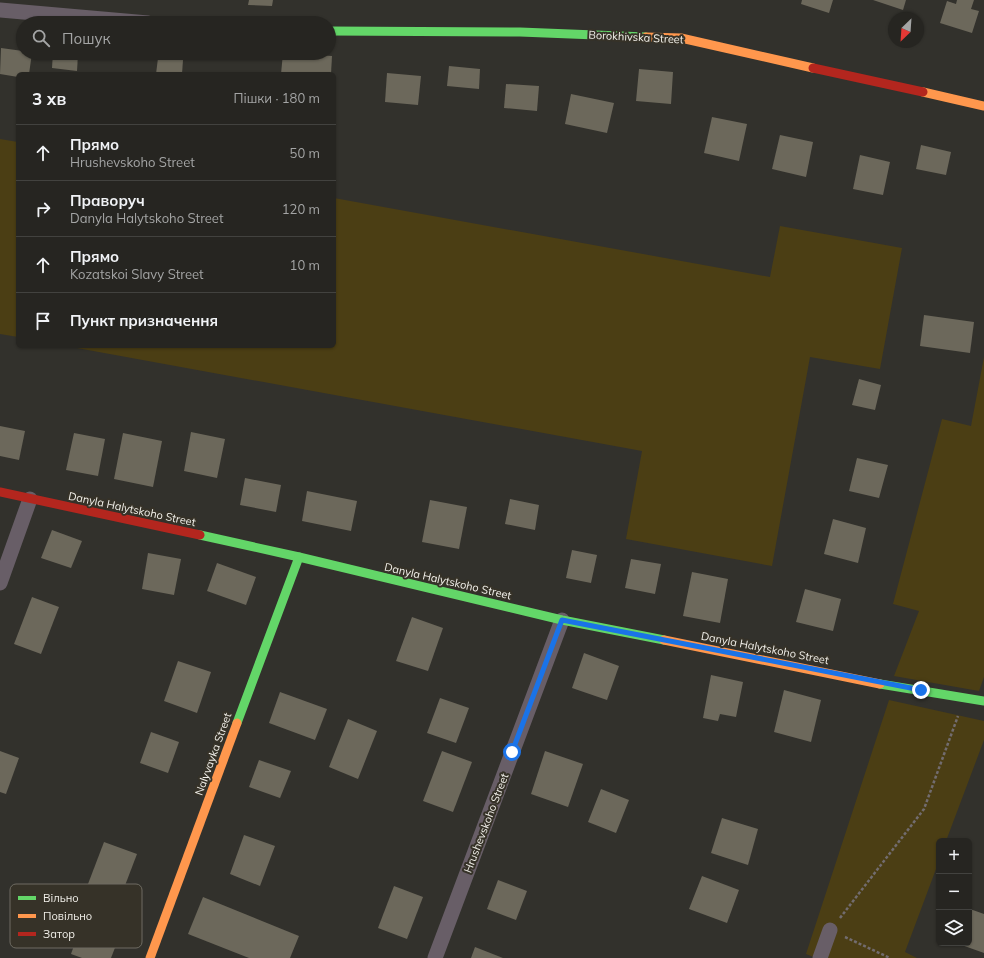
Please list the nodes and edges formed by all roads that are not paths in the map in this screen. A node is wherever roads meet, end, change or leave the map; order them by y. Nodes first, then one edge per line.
1 (0, 10) edge
2 (68, 16) edge
3 (336, 31) edge
4 (984, 106) edge
5 (0, 492) edge
6 (30, 499) junction
7 (299, 558) junction
8 (0, 583) edge
9 (562, 620) junction
10 (984, 701) edge
11 (830, 930) road end
12 (150, 958) edge
13 (435, 958) edge
14 (820, 958) edge

1 - 2 street
3 - 4 street, Borokhivska Street
5 - 6 street, Danyla Halytskoho Street
6 - 7 street, Danyla Halytskoho Street
6 - 8 street
7 - 9 street, Danyla Halytskoho Street
7 - 12 street, Nalyvayka Street
9 - 10 street, Danyla Halytskoho Street
9 - 13 street, Hrushevskoho Street
11 - 14 street

